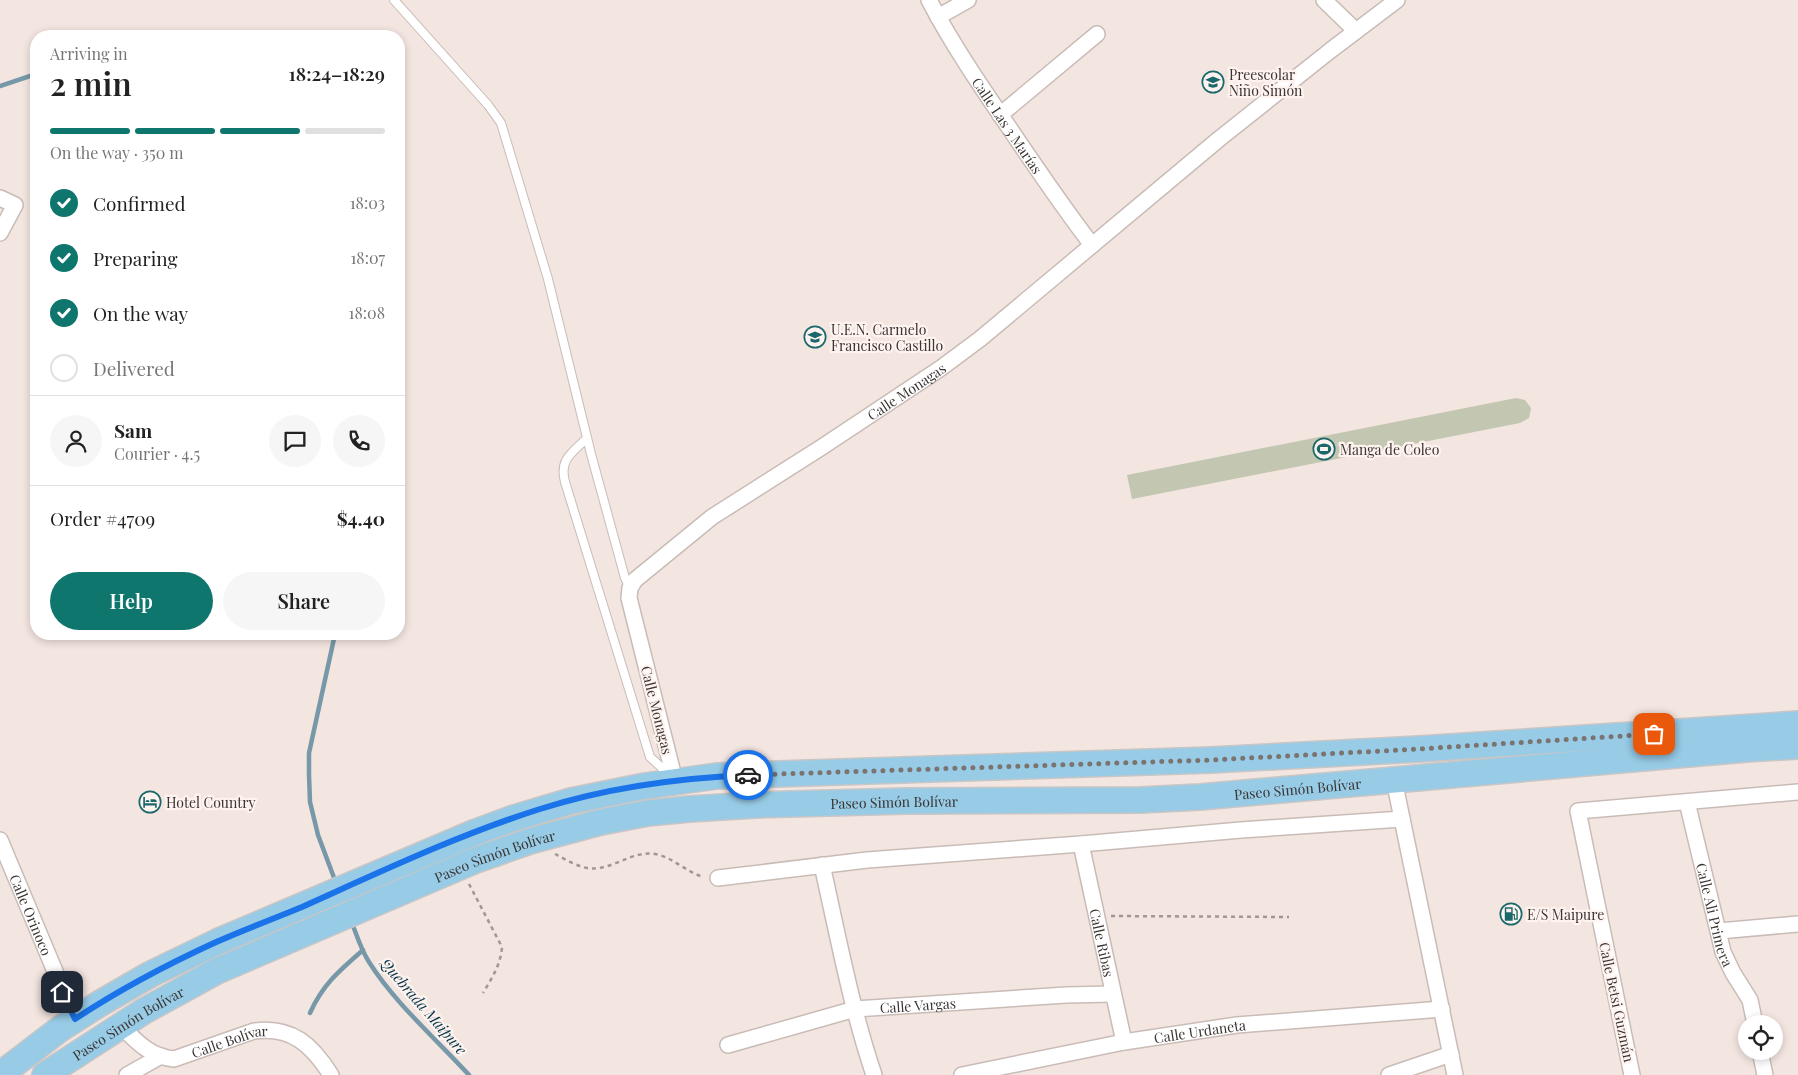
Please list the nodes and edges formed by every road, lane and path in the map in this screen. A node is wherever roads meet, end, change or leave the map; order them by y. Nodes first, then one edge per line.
1 (394, 0) edge
2 (929, 0) edge
3 (968, 0) edge
4 (1324, 0) edge
5 (1397, 0) edge
6 (938, 17) junction
7 (1356, 31) junction
8 (1097, 34) dead end
9 (1000, 116) junction
10 (0, 198) edge
11 (0, 233) edge
12 (1092, 245) junction
13 (587, 438) junction
14 (630, 588) junction
15 (1798, 724) edge
16 (1798, 746) edge
17 (674, 774) junction
18 (1394, 780) junction
19 (1798, 792) edge
20 (1688, 802) junction
21 (1402, 819) junction
22 (0, 840) edge
23 (530, 841) junction
24 (1081, 844) junction
25 (822, 865) junction
26 (460, 867) junction
27 (718, 878) joint
28 (1097, 916) junction
29 (1289, 917) dead end
30 (1798, 924) edge
31 (1719, 930) junction
32 (483, 993) dead end
33 (1114, 994) junction
34 (1442, 1009) junction
35 (855, 1010) junction
36 (1752, 1015) edge
37 (75, 1019) junction
38 (120, 1025) junction
39 (1124, 1042) junction
40 (92, 1043) junction
41 (728, 1045) dead end
42 (1451, 1054) junction
43 (161, 1056) junction
44 (1762, 1060) edge
45 (0, 1075) edge
46 (45, 1075) edge
47 (127, 1075) edge
48 (331, 1075) edge
49 (874, 1075) edge
50 (962, 1075) edge
51 (1389, 1075) edge
52 (1455, 1075) edge
53 (1632, 1075) edge
54 (1765, 1075) edge

1 - 13 lane
2 - 6 street, Calle Las 3 Marías
3 - 6 street
4 - 7 street
5 - 7 street, Calle Monagas
6 - 9 street, Calle Las 3 Marías
7 - 12 street, Calle Monagas
8 - 9 street
9 - 12 street, Calle Las 3 Marías
10 - 11 street
12 - 14 street, Calle Monagas
13 - 14 lane
13 - 17 lane
14 - 17 street, Calle Monagas
15 - 17 main road, Paseo Simón Bolívar
16 - 18 main road, Paseo Simón Bolívar
17 - 37 main road, Paseo Simón Bolívar
18 - 21 street
18 - 23 main road, Paseo Simón Bolívar
19 - 20 street
20 - 31 street, Calle Ali Primera
20 - 53 street, Calle Betsi Guzmán
21 - 24 street
21 - 34 street
22 - 37 street, Calle Orinoco
23 - 26 main road, Paseo Simón Bolívar
23 - 27 path
24 - 25 street
24 - 28 street, Calle Ribas
25 - 27 street
25 - 35 street
26 - 32 path
26 - 38 main road, Paseo Simón Bolívar
28 - 29 path
28 - 33 street, Calle Ribas
30 - 31 street
31 - 36 street, Calle Ali Primera
33 - 35 street, Calle Vargas
33 - 39 street, Calle Ribas
34 - 39 street, Calle Urdaneta
34 - 42 street
35 - 41 street, Calle Vargas
35 - 49 street
37 - 40 main road
37 - 45 main road, Paseo Simón Bolívar
38 - 40 main road, Paseo Simón Bolívar
38 - 43 street, Calle Bolívar
39 - 50 street, Calle Urdaneta
40 - 46 main road, Paseo Simón Bolívar
42 - 51 street
42 - 52 street
43 - 47 street
43 - 48 street, Calle Bolívar
44 - 54 street

